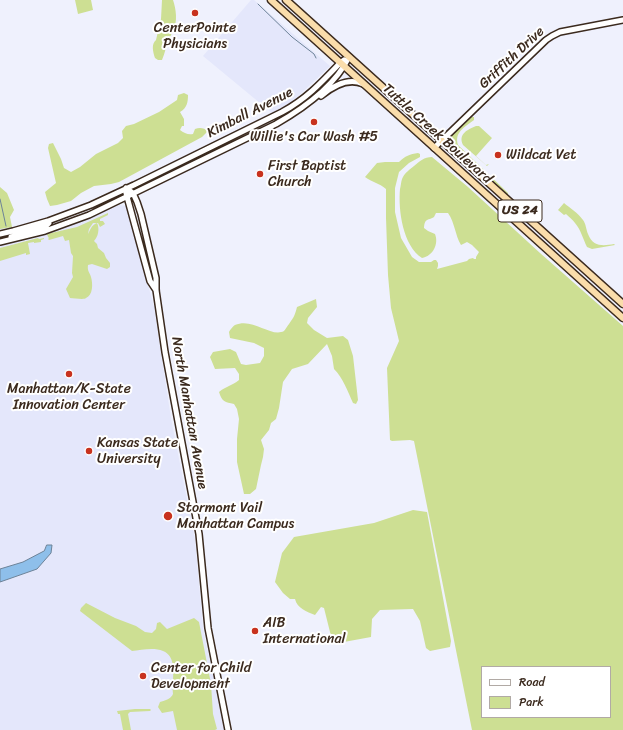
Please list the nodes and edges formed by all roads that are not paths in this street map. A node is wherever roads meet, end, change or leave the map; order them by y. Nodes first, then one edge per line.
1 (271, 0) edge
2 (286, 0) edge
3 (623, 20) edge
4 (349, 57) junction
5 (342, 65) junction
6 (364, 84) junction
7 (312, 101) junction
8 (442, 140) junction
9 (434, 148) junction
10 (126, 188) junction
11 (133, 193) junction
12 (126, 196) junction
13 (48, 222) junction
14 (0, 234) edge
15 (0, 242) edge
16 (156, 290) junction
17 (623, 304) edge
18 (623, 318) edge
19 (228, 730) edge

1 - 5 highway, Tuttle Creek Boulevard / US 24
2 - 4 highway, Tuttle Creek Boulevard / US 24
3 - 8 main road, Griffith Drive
4 - 5 main road, Kimball Avenue
4 - 8 highway, Tuttle Creek Boulevard / US 24
5 - 6 highway, Tuttle Creek Boulevard / US 24
5 - 7 main road, Kimball Avenue
5 - 10 main road, Kimball Avenue
6 - 7 main road
6 - 9 highway, Tuttle Creek Boulevard / US 24
7 - 11 main road, Kimball Avenue
8 - 9 main road, Griffith Drive
8 - 17 highway, Tuttle Creek Boulevard / US 24
9 - 18 highway, Tuttle Creek Boulevard / US 24
10 - 11 main road
10 - 12 main road, North Manhattan Avenue
10 - 13 main road, Kimball Avenue
11 - 12 main road, Kimball Avenue
11 - 16 main road, North Manhattan Avenue
12 - 15 main road, Kimball Avenue
12 - 16 main road, North Manhattan Avenue
13 - 14 main road, Kimball Avenue
13 - 15 main road
16 - 19 main road, North Manhattan Avenue

